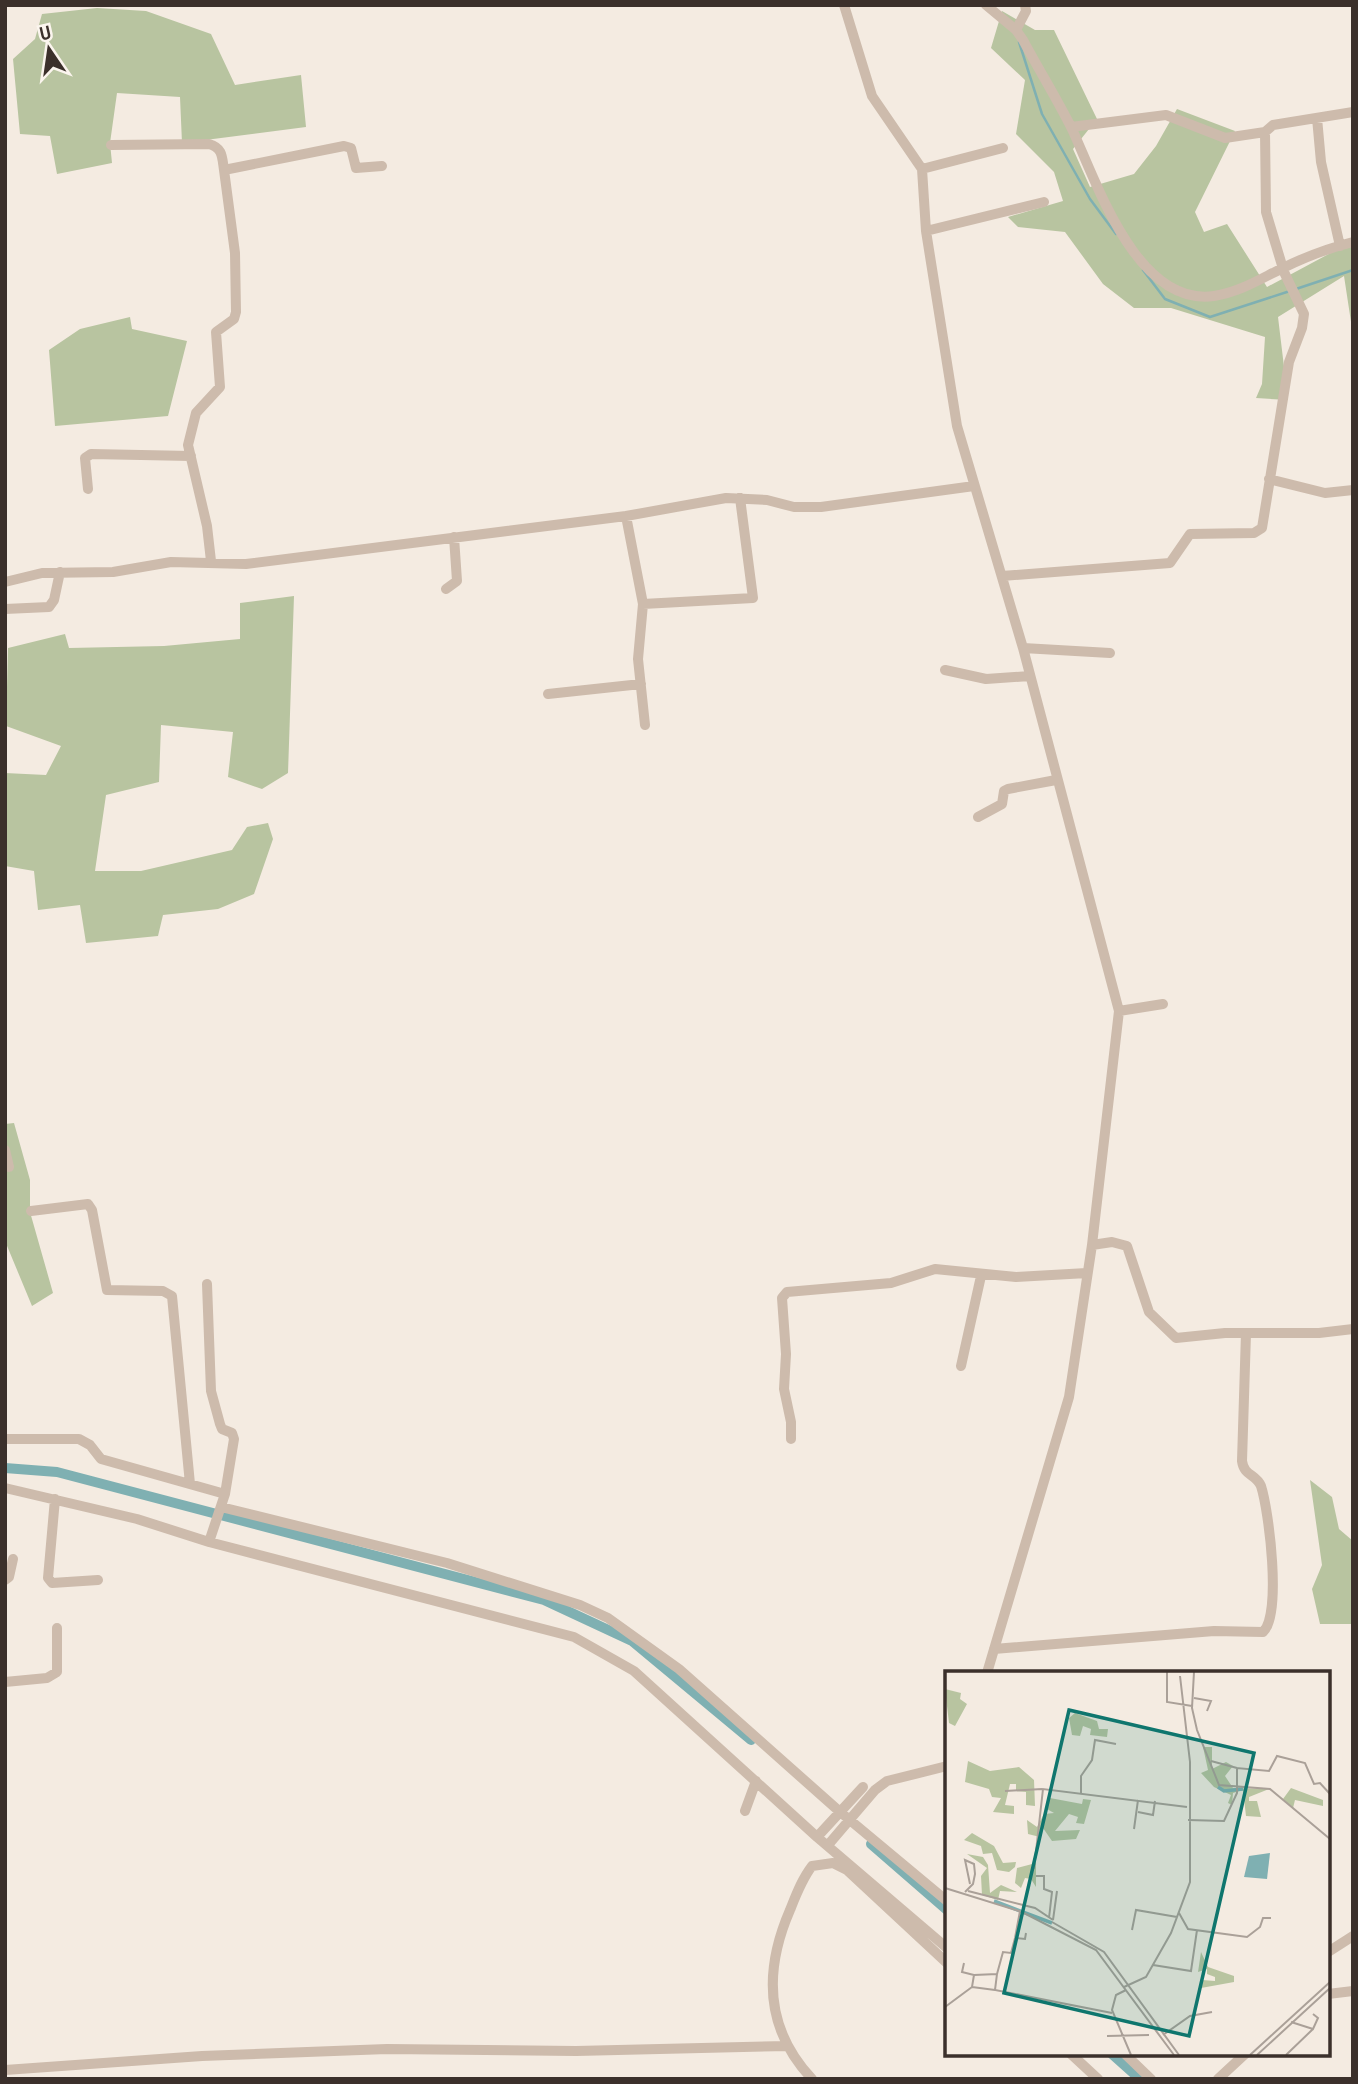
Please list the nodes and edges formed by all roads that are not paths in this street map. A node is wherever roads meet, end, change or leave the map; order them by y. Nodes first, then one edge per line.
1 (844, 5) edge
2 (986, 5) edge
3 (1025, 5) edge
4 (1016, 30) junction
5 (1353, 112) edge
6 (1317, 118) junction
7 (1071, 127) junction
8 (1265, 132) junction
9 (111, 145) dead end
10 (1003, 148) dead end
11 (382, 166) dead end
12 (922, 169) junction
13 (224, 170) junction
14 (1044, 202) dead end
15 (926, 231) junction
16 (1353, 243) edge
17 (1340, 246) junction
18 (1284, 270) junction
19 (191, 456) junction
20 (1269, 479) junction
21 (974, 486) junction
22 (88, 489) dead end
23 (1353, 490) edge
24 (740, 498) junction
25 (626, 516) junction
26 (454, 537) junction
27 (211, 561) junction
28 (60, 572) junction
29 (1002, 576) junction
30 (5, 582) edge
31 (446, 589) dead end
32 (643, 604) junction
33 (5, 609) edge
34 (1023, 648) junction
35 (1110, 653) dead end
36 (945, 670) dead end
37 (1030, 676) junction
38 (641, 684) junction
39 (548, 694) dead end
40 (646, 725) dead end
41 (1056, 780) junction
42 (978, 817) dead end
43 (1163, 1004) dead end
44 (1119, 1011) junction
45 (5, 1150) edge
46 (9, 1167) dead end
47 (31, 1211) dead end
48 (1092, 1245) junction
49 (1087, 1273) junction
50 (981, 1276) junction
51 (207, 1284) dead end
52 (1353, 1329) edge
53 (1246, 1333) junction
54 (961, 1366) dead end
55 (5, 1439) edge
56 (791, 1439) dead end
57 (190, 1484) junction
58 (5, 1488) edge
59 (225, 1494) junction
60 (55, 1499) junction
61 (220, 1509) junction
62 (210, 1537) junction
63 (13, 1559) dead end
64 (5, 1580) edge
65 (98, 1580) dead end
66 (57, 1629) dead end
67 (994, 1649) junction
68 (988, 1671) edge
69 (5, 1682) edge
70 (945, 1766) edge
71 (756, 1781) junction
72 (863, 1787) dead end
73 (746, 1811) dead end
74 (838, 1812) junction
75 (848, 1820) junction
76 (820, 1834) junction
77 (831, 1841) junction
78 (945, 1900) edge
79 (1353, 1936) edge
80 (929, 1940) junction
81 (945, 1947) edge
82 (1330, 1951) edge
83 (945, 1960) edge
84 (1353, 1991) edge
85 (1330, 1994) edge
86 (788, 2046) junction
87 (1073, 2056) edge
88 (1127, 2056) edge
89 (1243, 2056) edge
90 (5, 2070) edge
91 (812, 2079) edge
92 (1098, 2079) edge
93 (1151, 2079) edge
94 (1218, 2079) edge

1 - 12 street
2 - 4 street
3 - 4 street
4 - 7 street
5 - 6 street
6 - 8 street
6 - 17 street
7 - 8 street
7 - 18 street
8 - 18 street
9 - 13 street
10 - 12 street
11 - 13 street
12 - 15 street
13 - 19 street
14 - 15 street
15 - 21 street
16 - 17 street
17 - 18 street
18 - 20 street
19 - 22 street
19 - 27 street
20 - 23 street
20 - 29 street
21 - 24 street
21 - 29 street
24 - 25 street
24 - 32 street
25 - 26 street
25 - 32 street
26 - 27 street
26 - 31 street
27 - 28 street
28 - 30 street
28 - 33 street
29 - 34 street
32 - 38 street
34 - 35 street
34 - 37 street
36 - 37 street
37 - 41 street
38 - 39 street
38 - 40 street
41 - 42 street
41 - 44 street
43 - 44 street
44 - 48 street
45 - 46 street
47 - 57 street
48 - 49 street
48 - 53 street
49 - 50 street
49 - 67 street
50 - 54 street
50 - 56 street
51 - 59 street
52 - 53 street
53 - 67 street
55 - 57 street
57 - 59 street
58 - 60 street
59 - 61 street
60 - 62 street
60 - 65 street
61 - 62 street
61 - 74 street
62 - 71 street
63 - 64 street
66 - 69 street
67 - 68 street
70 - 75 street
71 - 73 street
71 - 76 street
72 - 74 street
74 - 75 street
74 - 76 street
75 - 77 street
75 - 78 street
76 - 77 street
77 - 80 street
79 - 82 street
80 - 81 street
80 - 83 street
80 - 86 street
84 - 85 street
86 - 90 street
86 - 91 street
87 - 92 street
88 - 93 street
89 - 94 street

